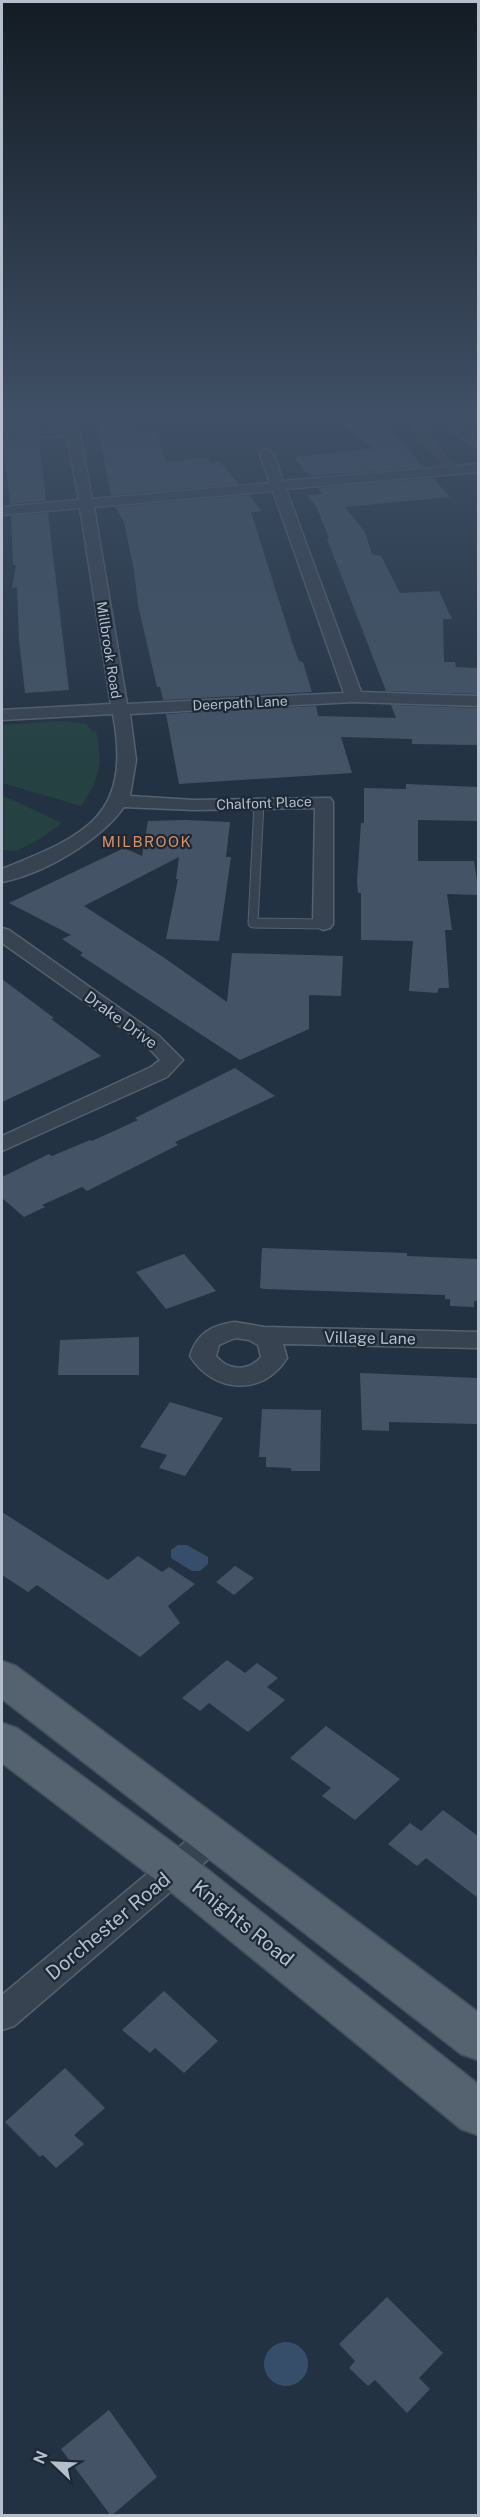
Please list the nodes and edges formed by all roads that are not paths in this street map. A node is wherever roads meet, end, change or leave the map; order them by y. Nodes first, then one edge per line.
1 (91, 532) edge
2 (294, 532) edge
3 (354, 697) junction
4 (478, 700) edge
5 (118, 709) junction
6 (2, 715) edge
7 (118, 801) junction
8 (260, 803) junction
9 (2, 876) edge
10 (323, 924) joint
11 (2, 934) edge
12 (2, 1144) edge
13 (262, 1335) dead end
14 (478, 1341) edge
15 (2, 1677) edge
16 (2, 1740) edge
17 (214, 1836) junction
18 (176, 1870) junction
19 (2, 2015) edge
20 (478, 2039) edge
21 (478, 2113) edge

1 - 5 street, Millbrook Road
2 - 3 street
3 - 4 street, Deerpath Lane
3 - 5 street, Deerpath Lane
5 - 6 street, Deerpath Lane
5 - 7 street, Millbrook Road
7 - 8 street, Chalfont Place
7 - 9 street
8 - 10 street, Chalfont Place
8 - 10 lane
11 - 12 street, Drake Drive
13 - 14 street, Village Lane
15 - 17 main road
16 - 18 main road, Knights Road
17 - 18 street, Dorchester Road
17 - 20 main road
18 - 19 street, Dorchester Road
18 - 21 main road, Knights Road

